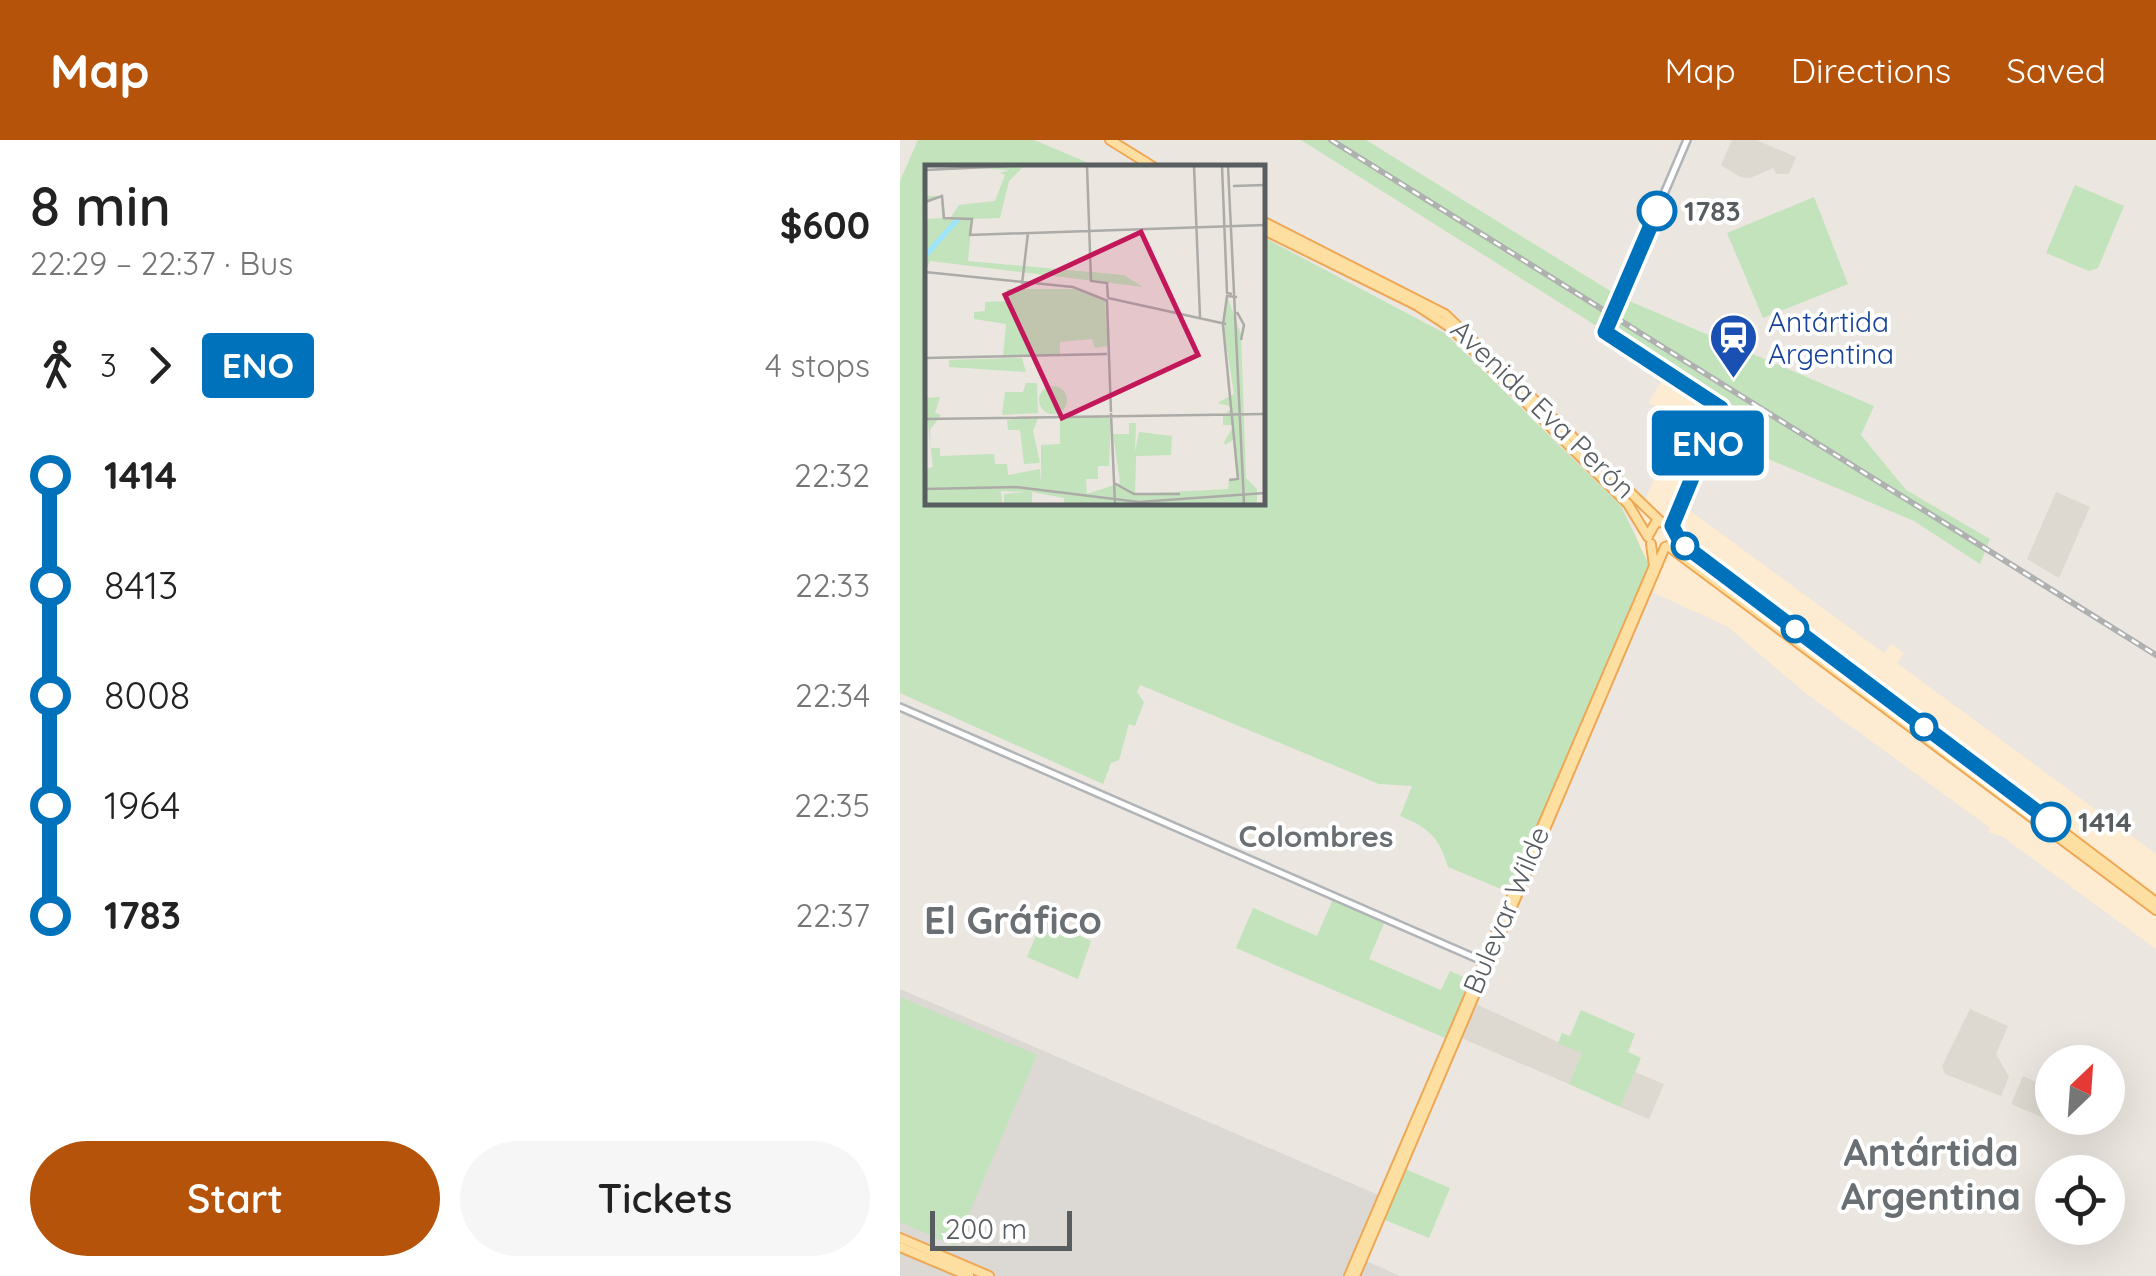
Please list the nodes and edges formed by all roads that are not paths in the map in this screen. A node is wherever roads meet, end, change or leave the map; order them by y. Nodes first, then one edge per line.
1 (1110, 140) edge
2 (1687, 140) edge
3 (1149, 165) edge
4 (1265, 223) edge
5 (1265, 230) edge
6 (1668, 525) junction
7 (1650, 540) junction
8 (1666, 547) junction
9 (900, 707) edge
10 (2156, 902) edge
11 (2156, 910) edge
12 (1486, 962) junction
13 (900, 1238) edge
14 (900, 1246) edge
15 (964, 1271) edge
16 (989, 1276) edge
17 (1352, 1276) edge

1 - 3 main road
2 - 6 street
4 - 6 main road, Avenida Eva Perón
5 - 7 main road, Avenida Eva Perón
6 - 7 main road
6 - 8 main road, Bulevar Wilde
6 - 10 main road, Avenida Eva Perón
7 - 8 main road
7 - 12 main road, Bulevar Wilde
8 - 11 main road
8 - 12 main road, Bulevar Wilde
9 - 12 street
12 - 17 main road, Bulevar Wilde
13 - 15 main road
14 - 15 main road
15 - 16 main road

